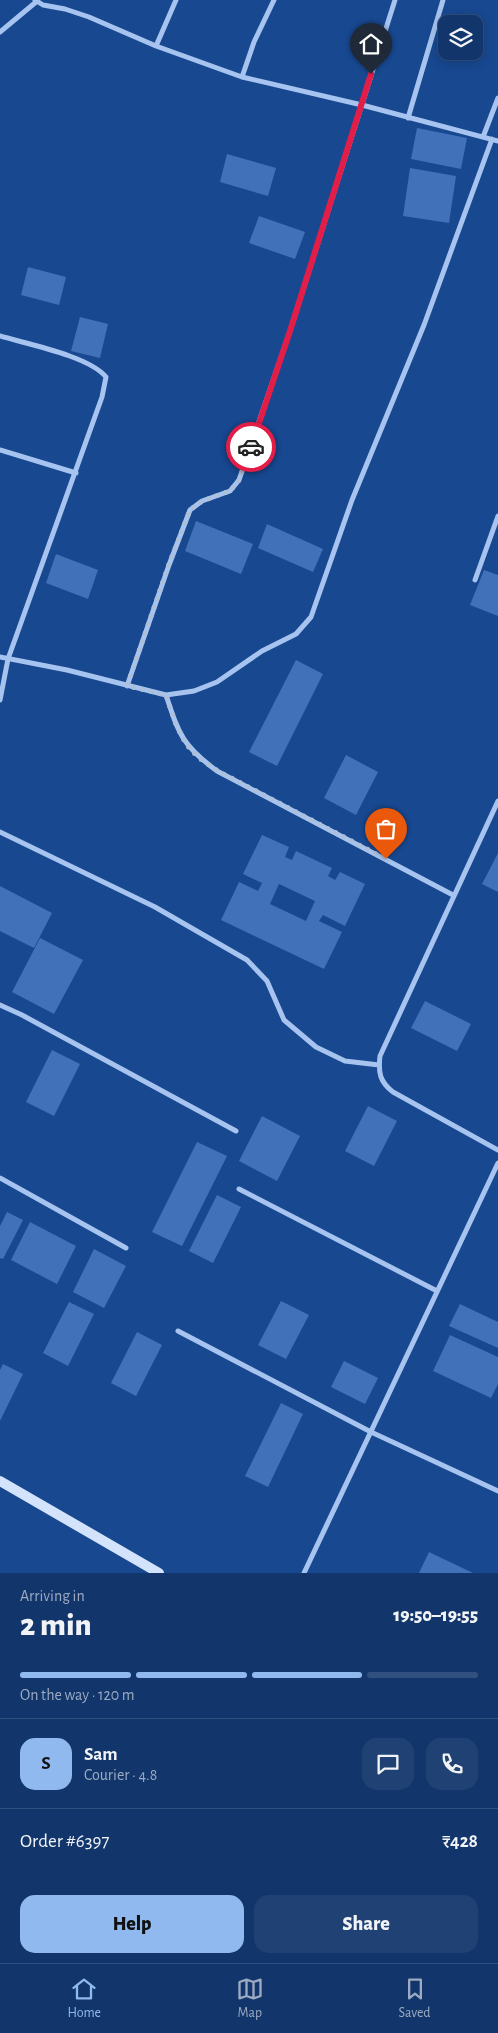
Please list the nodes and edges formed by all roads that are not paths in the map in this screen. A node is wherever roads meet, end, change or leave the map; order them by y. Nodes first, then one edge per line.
1 (176, 0) edge
2 (274, 0) edge
3 (395, 0) edge
4 (443, 0) edge
5 (36, 1) edge
6 (0, 32) edge
7 (156, 46) junction
8 (242, 77) junction
9 (498, 98) edge
10 (362, 105) junction
11 (408, 118) junction
12 (483, 137) junction
13 (495, 140) edge
14 (0, 336) edge
15 (0, 450) edge
16 (76, 473) junction
17 (498, 516) edge
18 (475, 580) dead end
19 (0, 657) edge
20 (8, 659) junction
21 (127, 686) junction
22 (166, 695) junction
23 (0, 700) edge
24 (498, 801) edge
25 (0, 832) edge
26 (454, 895) junction
27 (0, 1006) edge
28 (379, 1065) junction
29 (236, 1131) dead end
30 (498, 1150) edge
31 (498, 1163) edge
32 (0, 1178) edge
33 (239, 1189) dead end
34 (126, 1248) dead end
35 (437, 1291) junction
36 (178, 1331) dead end
37 (371, 1432) junction
38 (0, 1481) edge
39 (498, 1491) edge
40 (159, 1573) edge
41 (304, 1573) edge

1 - 7 street
2 - 8 street
3 - 10 street
4 - 11 street
5 - 6 street
5 - 7 street
7 - 8 street
8 - 10 street
9 - 12 street
10 - 11 street
10 - 21 street
11 - 12 street
12 - 13 street
13 - 22 street
14 - 16 street
15 - 16 street
16 - 20 street
17 - 18 street
19 - 20 street
20 - 21 street
20 - 23 street
21 - 22 street
22 - 26 street
24 - 26 street
25 - 28 street
26 - 28 street
27 - 29 street
28 - 30 street
31 - 35 street
32 - 34 street
33 - 35 street
35 - 37 street
36 - 37 street
37 - 39 street
37 - 41 street
38 - 40 main road

